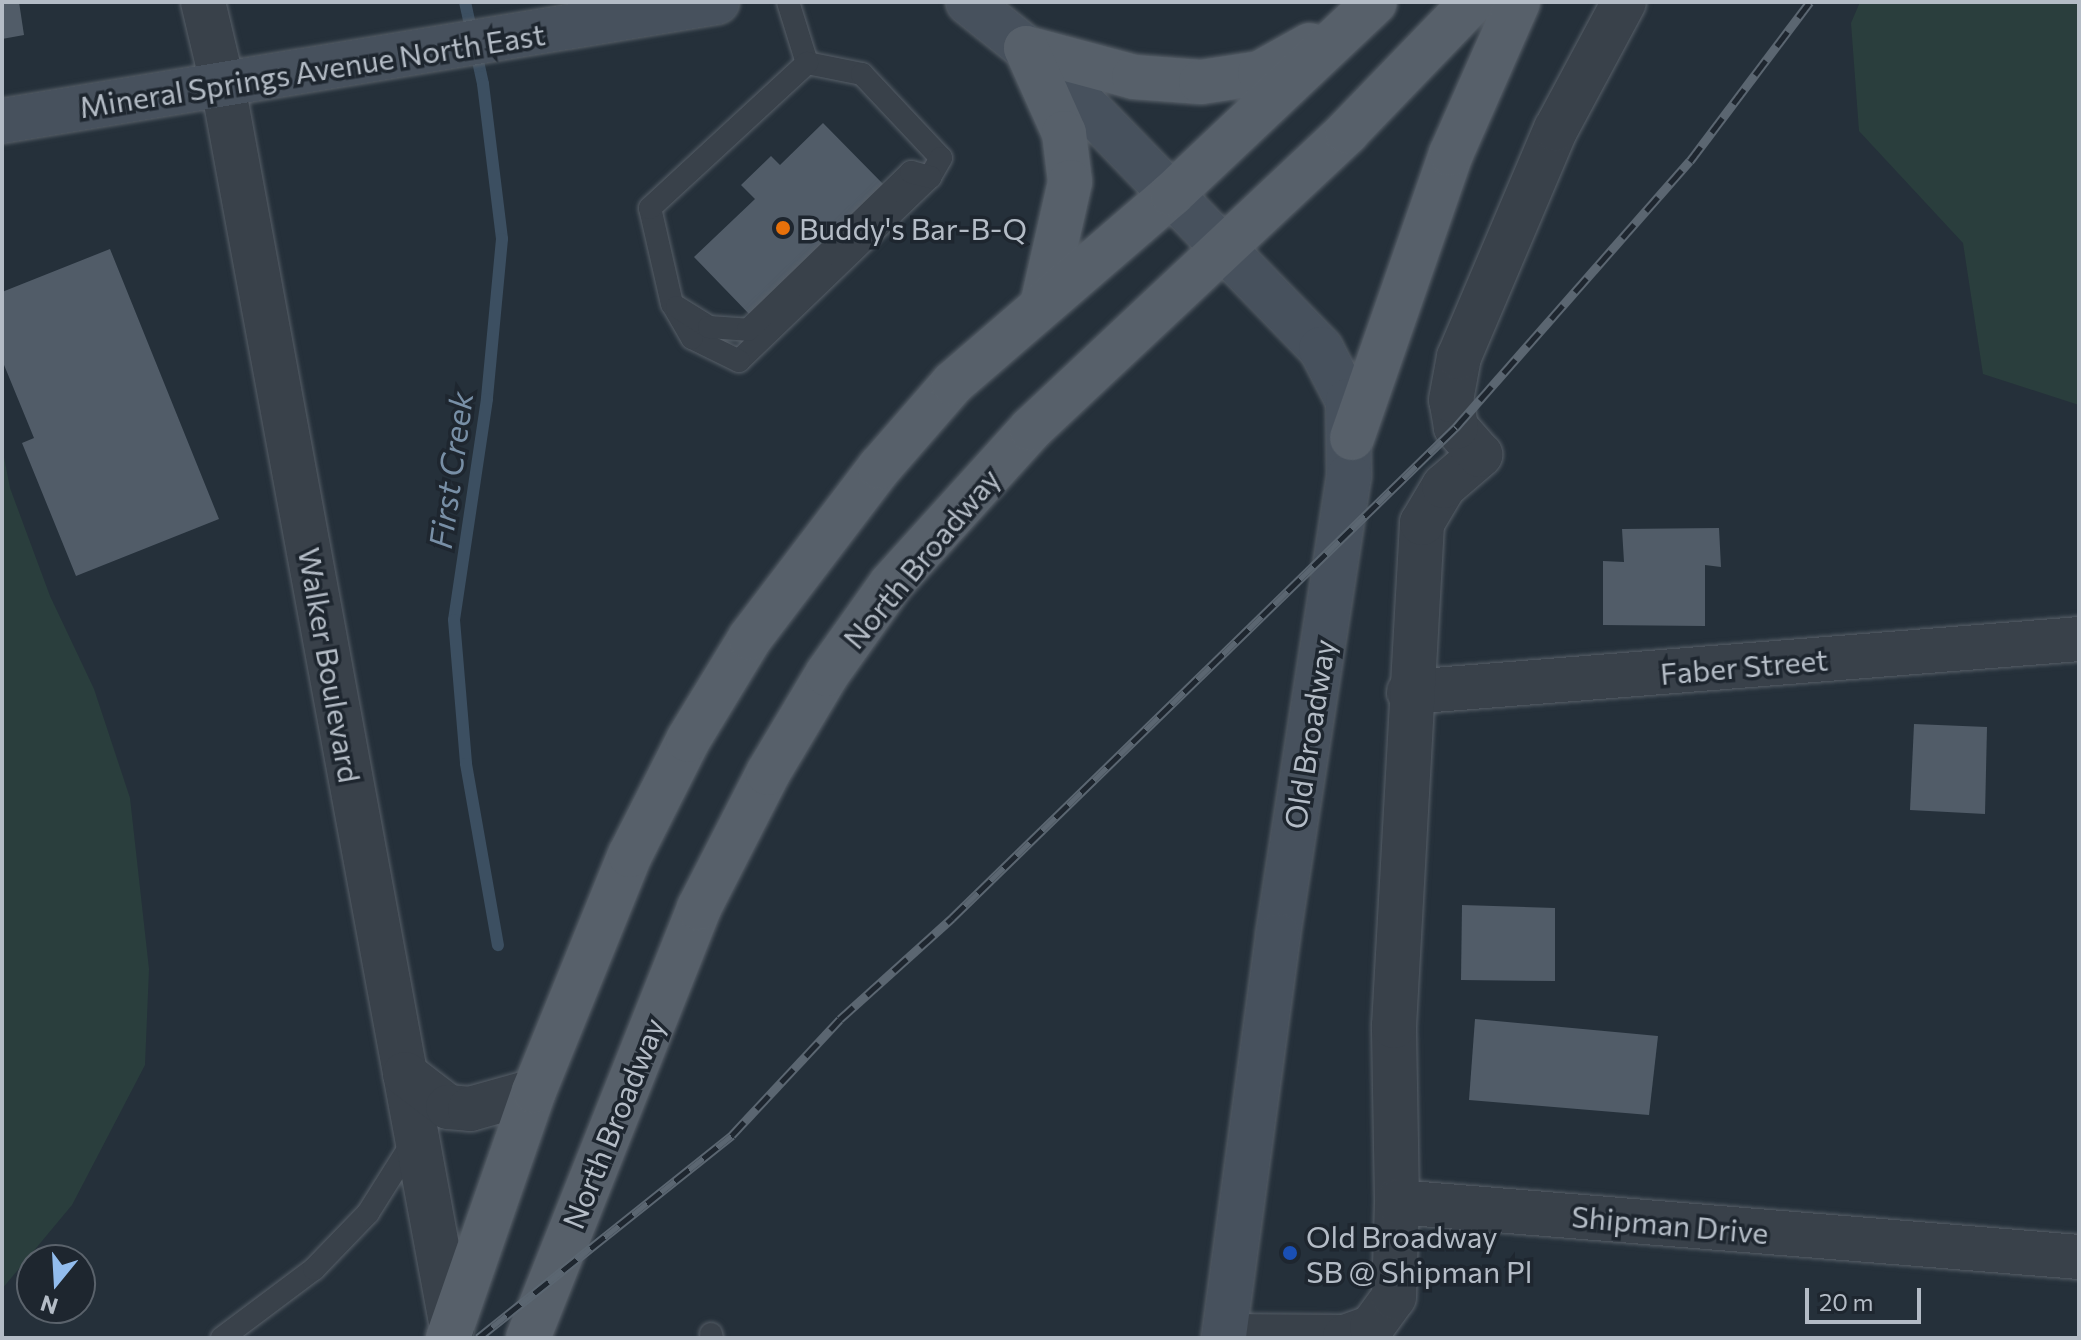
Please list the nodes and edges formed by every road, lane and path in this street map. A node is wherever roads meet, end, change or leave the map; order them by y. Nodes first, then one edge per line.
1 (203, 2) edge
2 (717, 2) edge
3 (788, 2) edge
4 (968, 2) edge
5 (1472, 2) edge
6 (1518, 2) edge
7 (1624, 2) edge
8 (1370, 8) edge
9 (1026, 48) junction
10 (807, 63) junction
11 (223, 86) junction
12 (2, 121) edge
13 (930, 177) junction
14 (1172, 194) junction
15 (1222, 247) junction
16 (1043, 301) junction
17 (672, 304) junction
18 (1352, 438) junction
19 (2079, 639) edge
20 (1409, 692) junction
21 (405, 1074) junction
22 (534, 1091) junction
23 (416, 1135) junction
24 (1397, 1202) junction
25 (2079, 1257) edge
26 (450, 1333) edge
27 (1224, 1337) edge
28 (222, 1338) edge
29 (528, 1338) edge

1 - 11 street, Walker Boulevard
2 - 11 main road, Mineral Springs Avenue North East
3 - 10 lane
4 - 9 main road
5 - 15 main road, North Broadway
6 - 18 main road
7 - 20 street
8 - 9 main road
8 - 14 main road
9 - 14 main road
9 - 16 main road
10 - 13 lane
10 - 17 lane
11 - 12 main road, Mineral Springs Avenue North East
11 - 21 street, Walker Boulevard
13 - 17 lane
13 - 17 lane
14 - 15 main road, Old Broadway
14 - 16 main road
15 - 18 main road, Old Broadway
15 - 29 main road, North Broadway
16 - 22 main road
18 - 27 main road, Old Broadway
19 - 20 street, Faber Street
20 - 24 street
21 - 22 street
21 - 23 street, Walker Boulevard
22 - 26 main road
23 - 26 street, Walker Boulevard
23 - 28 lane
24 - 25 street, Shipman Drive
24 - 27 street

